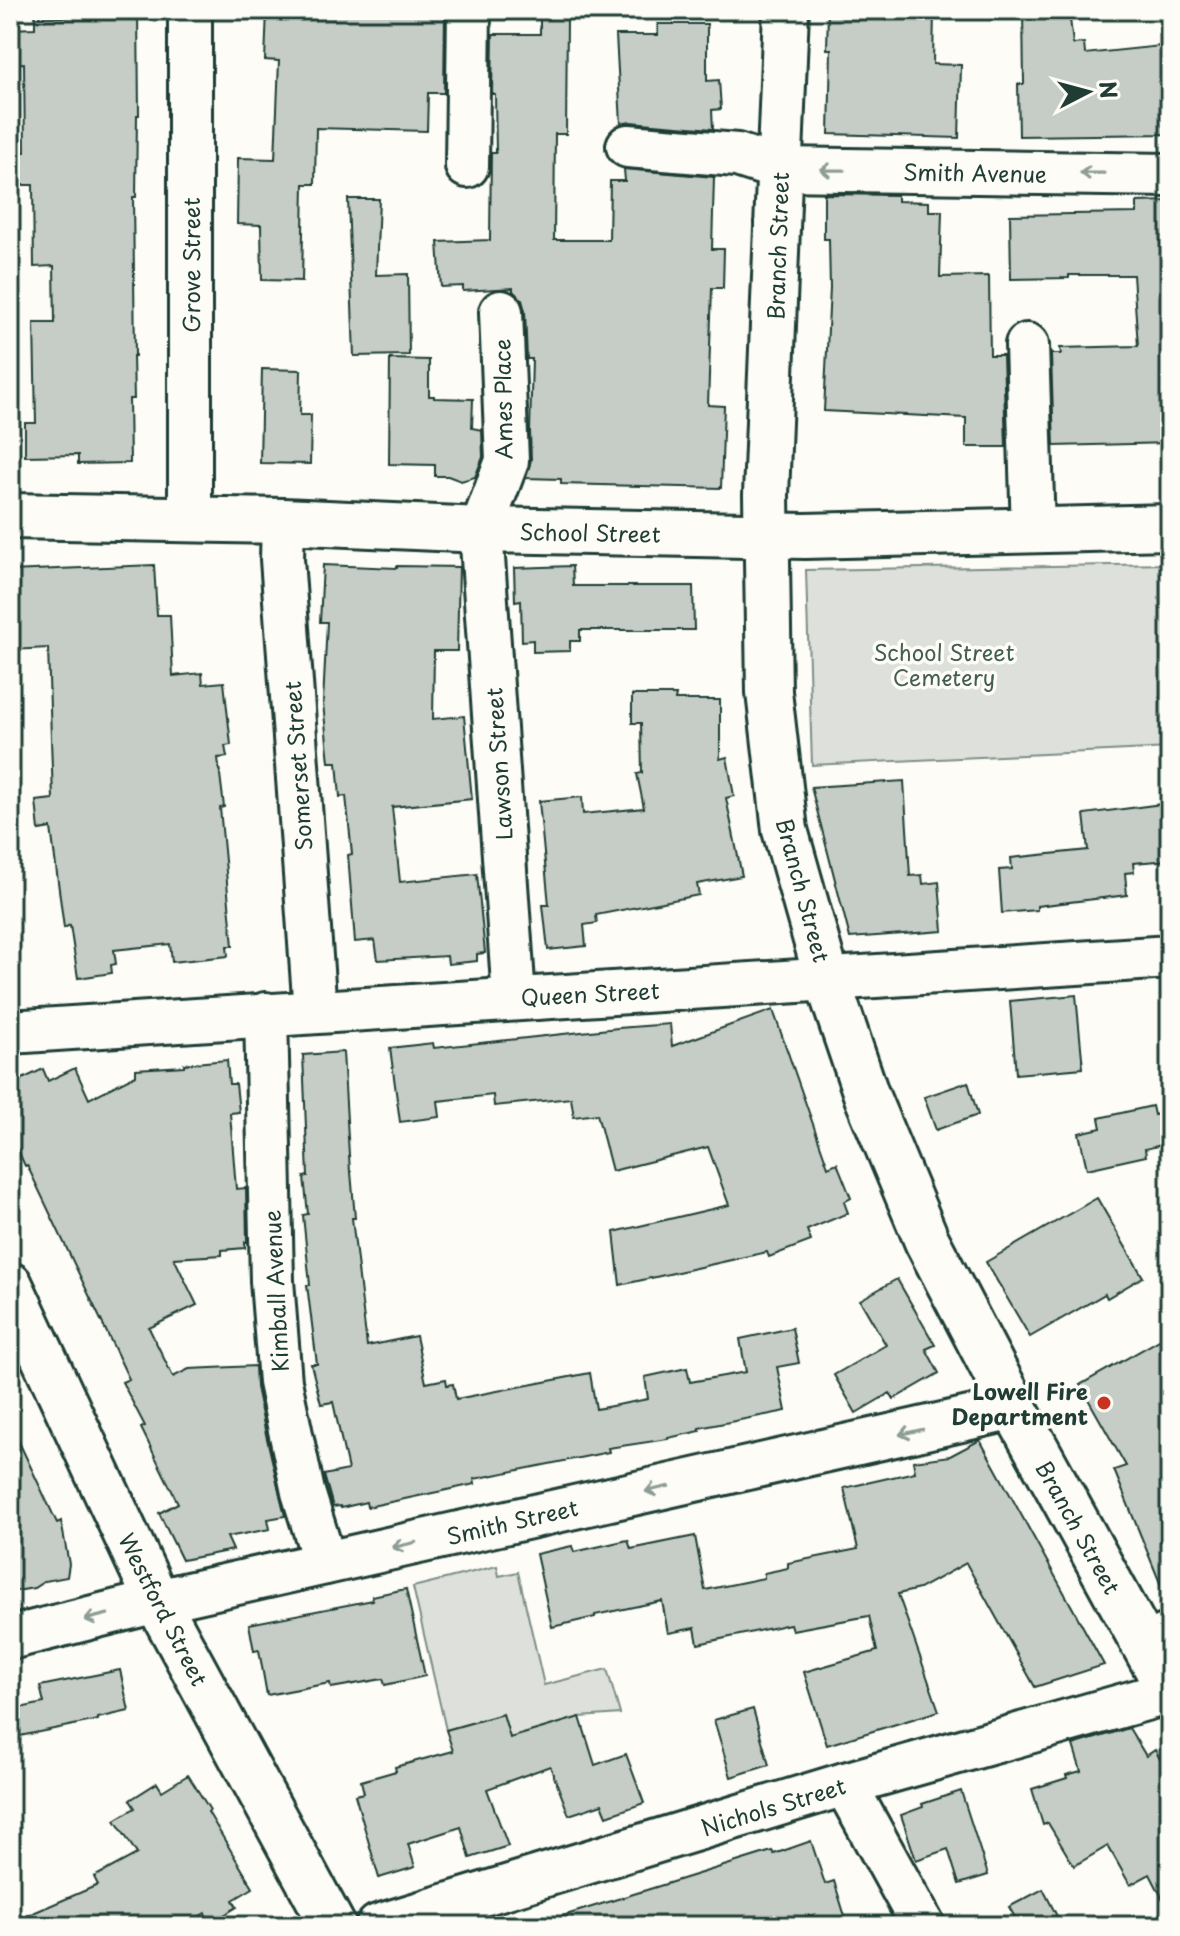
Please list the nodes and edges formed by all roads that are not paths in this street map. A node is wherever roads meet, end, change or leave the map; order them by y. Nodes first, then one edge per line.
1 (190, 10) edge
2 (469, 10) edge
3 (786, 10) edge
4 (628, 146) dead end
5 (467, 166) dead end
6 (780, 169) junction
7 (1170, 175) edge
8 (501, 312) dead end
9 (1027, 345) dead end
10 (10, 516) edge
11 (190, 519) junction
12 (283, 521) junction
13 (1170, 527) edge
14 (481, 530) junction
15 (1033, 530) junction
16 (766, 535) junction
17 (1170, 957) edge
18 (827, 979) junction
19 (514, 998) junction
20 (315, 1011) junction
21 (266, 1014) junction
22 (10, 1032) edge
23 (10, 1285) edge
24 (1014, 1408) junction
25 (325, 1563) junction
26 (157, 1601) junction
27 (10, 1638) edge
28 (1157, 1639) edge
29 (1170, 1692) edge
30 (845, 1784) junction
31 (333, 1926) edge
32 (378, 1926) edge
33 (923, 1926) edge

1 - 11 street, Grove Street
2 - 5 street
3 - 6 main road, Branch Street
4 - 6 street, Smith Avenue
7 -> 6 street, Smith Avenue
6 - 16 main road, Branch Street
8 - 14 street, Ames Place
9 - 15 street
10 - 11 main road, School Street
11 - 12 main road, School Street
12 - 14 main road, School Street
12 - 20 street, Somerset Street
13 - 15 main road, School Street
14 - 16 main road, School Street
14 - 19 street, Lawson Street
15 - 16 main road, School Street
16 - 18 main road, Branch Street
17 - 18 street, Queen Street
18 - 19 street, Queen Street
18 - 24 main road, Branch Street
19 - 20 street, Queen Street
20 - 21 street, Queen Street
21 - 22 street, Queen Street
21 - 25 street, Kimball Avenue
23 - 26 main road, Westford Street
24 -> 25 street, Smith Street
24 - 28 main road, Branch Street
25 - 26 street, Smith Street
26 -> 27 street, Smith Street
26 - 31 main road, Westford Street
28 - 29 main road, Branch Street
29 - 30 street, Nichols Street
30 - 32 street, Nichols Street
30 - 33 street

